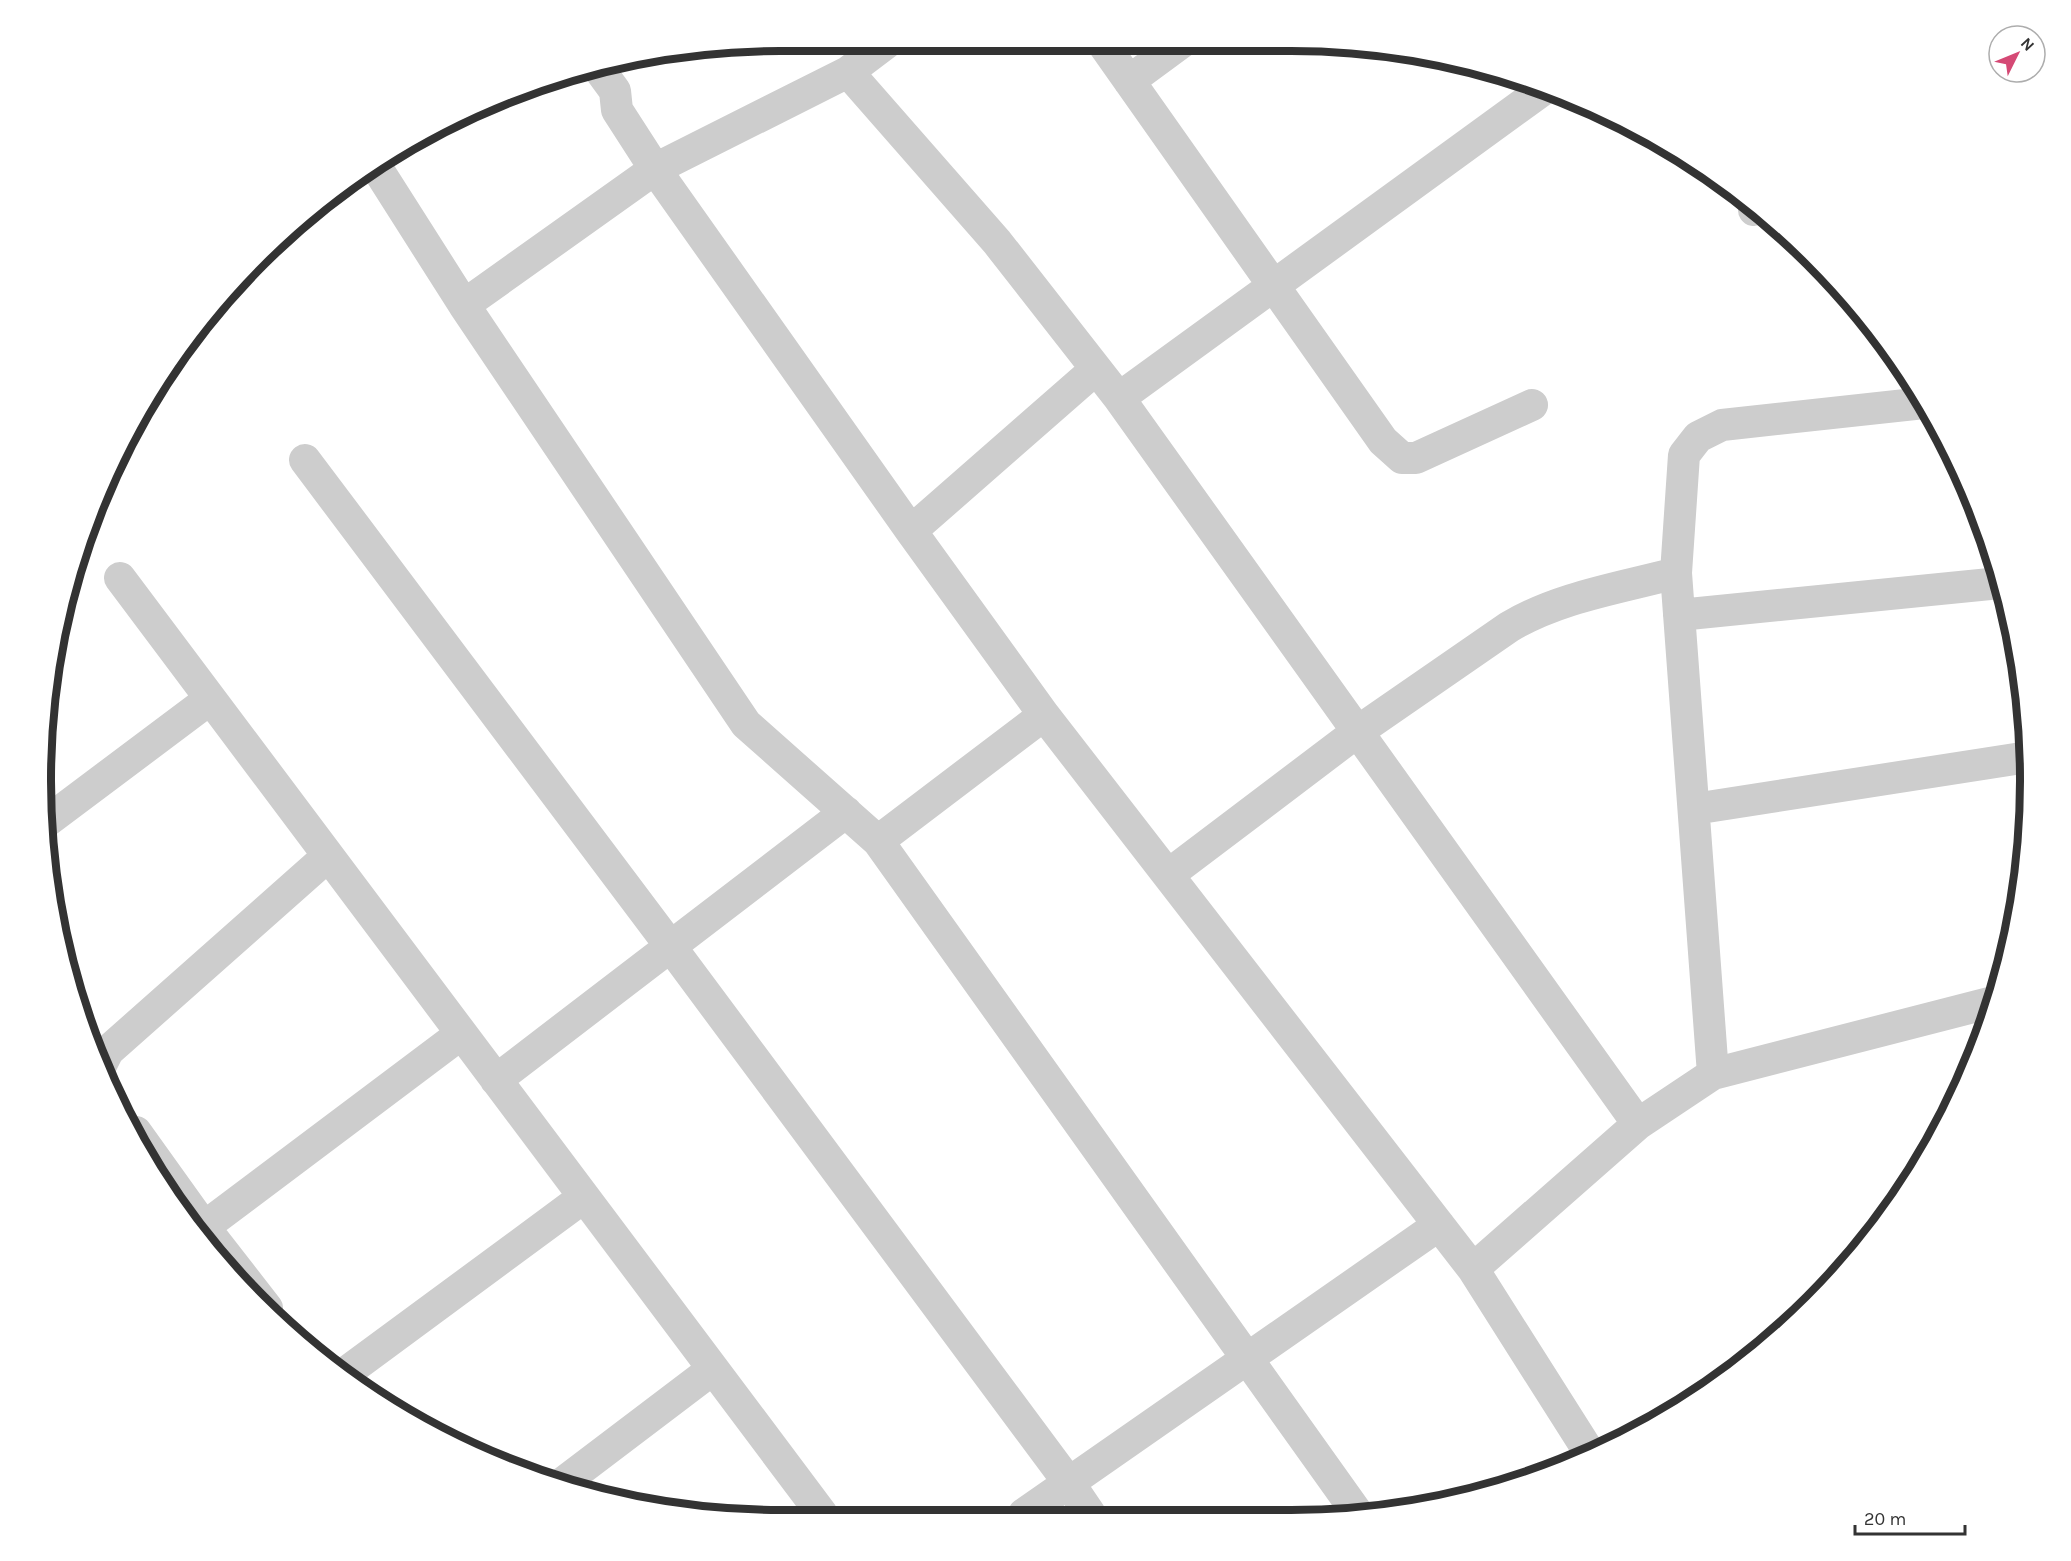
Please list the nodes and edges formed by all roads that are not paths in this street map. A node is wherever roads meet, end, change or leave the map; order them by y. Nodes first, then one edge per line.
1 (876, 51) edge
2 (1108, 51) edge
3 (1170, 51) edge
4 (848, 72) junction
5 (602, 74) edge
6 (1129, 81) junction
7 (1537, 94) edge
8 (655, 169) junction
9 (379, 171) edge
10 (1273, 286) junction
11 (464, 305) junction
12 (1096, 369) junction
13 (1119, 398) junction
14 (1915, 404) edge
15 (1532, 405) dead end
16 (305, 460) dead end
17 (911, 531) junction
18 (1676, 573) junction
19 (120, 578) dead end
20 (1992, 584) edge
21 (1679, 615) junction
22 (210, 699) junction
23 (1044, 715) junction
24 (1358, 732) junction
25 (2019, 758) edge
26 (1694, 809) junction
27 (846, 812) junction
28 (53, 817) edge
29 (878, 841) junction
30 (328, 856) junction
31 (1168, 875) junction
32 (671, 946) junction
33 (1984, 1004) edge
34 (461, 1034) junction
35 (105, 1056) edge
36 (1713, 1074) junction
37 (496, 1080) junction
38 (1638, 1124) junction
39 (170, 1180) edge
40 (584, 1197) junction
41 (1439, 1225) junction
42 (204, 1227) junction
43 (209, 1233) edge
44 (1473, 1269) junction
45 (1248, 1358) junction
46 (350, 1369) edge
47 (713, 1369) junction
48 (1587, 1447) edge
49 (569, 1478) edge
50 (1069, 1483) junction
51 (1353, 1507) edge
52 (819, 1510) edge
53 (1030, 1510) edge
54 (1087, 1510) edge

1 - 4 street
2 - 6 street
3 - 6 street
4 - 8 street
4 - 12 street
5 - 8 street
6 - 10 street
7 - 10 street
8 - 11 street
8 - 17 street
9 - 11 street
10 - 13 street
10 - 15 street
11 - 27 street
12 - 13 street
12 - 17 street
13 - 24 street
14 - 18 street
16 - 32 street
17 - 23 street
18 - 21 street
18 - 24 street
19 - 22 street
20 - 21 street
21 - 26 street
22 - 28 street
22 - 30 street
23 - 29 street
23 - 31 street
24 - 31 street
24 - 38 street
25 - 26 street
26 - 36 street
27 - 29 street
27 - 32 street
29 - 45 street
30 - 34 street
30 - 35 street
31 - 41 street
32 - 37 street
32 - 50 street
33 - 36 street
34 - 37 street
34 - 42 street
36 - 38 street
37 - 40 street
38 - 44 street
39 - 42 street
40 - 46 street
40 - 47 street
41 - 44 street
41 - 45 street
42 - 43 street
44 - 48 street
45 - 50 street
45 - 51 street
47 - 49 street
47 - 52 street
50 - 53 street
50 - 54 street

